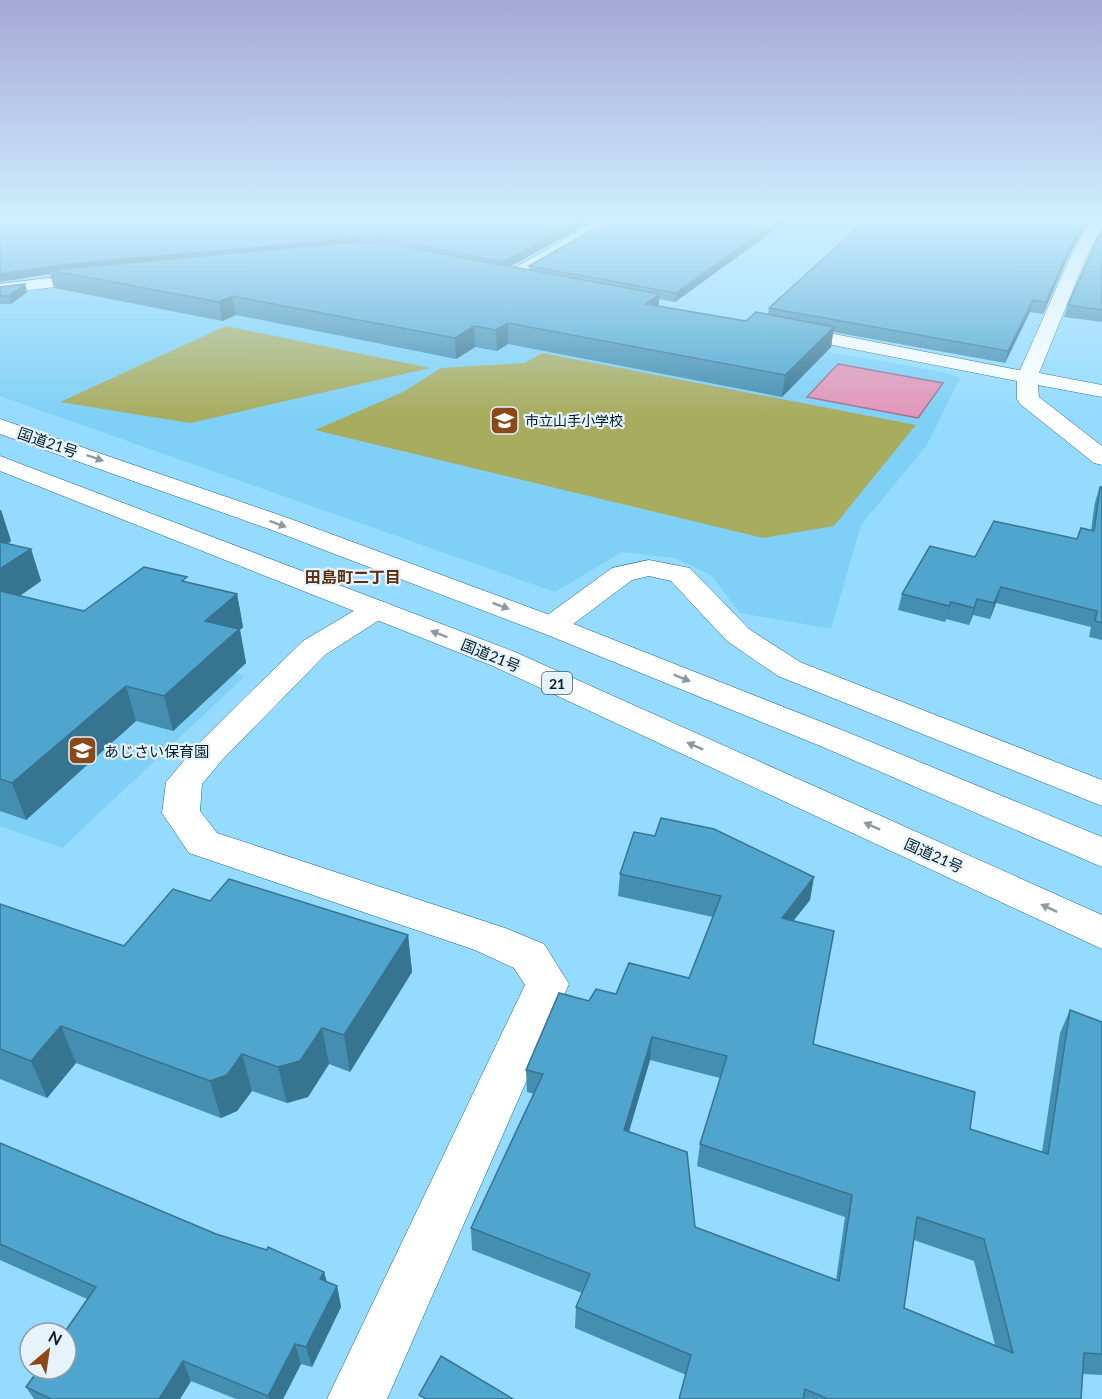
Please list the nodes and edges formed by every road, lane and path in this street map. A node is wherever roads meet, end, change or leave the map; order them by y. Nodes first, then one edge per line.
1 (31, 285) edge
2 (1066, 285) edge
3 (0, 289) edge
4 (772, 328) edge
5 (1027, 376) junction
6 (1102, 391) edge
7 (0, 426) edge
8 (1102, 458) edge
9 (0, 463) edge
10 (377, 609) junction
11 (553, 625) junction
12 (1102, 794) edge
13 (1102, 853) edge
14 (1102, 933) edge
15 (357, 1399) edge

1 - 3 main road
2 - 5 main road
4 - 5 main road
5 - 6 main road
5 - 8 main road
7 -> 11 main road, 国道21号
9 - 10 main road, 国道21号 / 21
14 -> 10 main road, 国道21号 / 21
10 - 15 main road
11 - 12 main road
11 -> 13 main road, 国道21号

